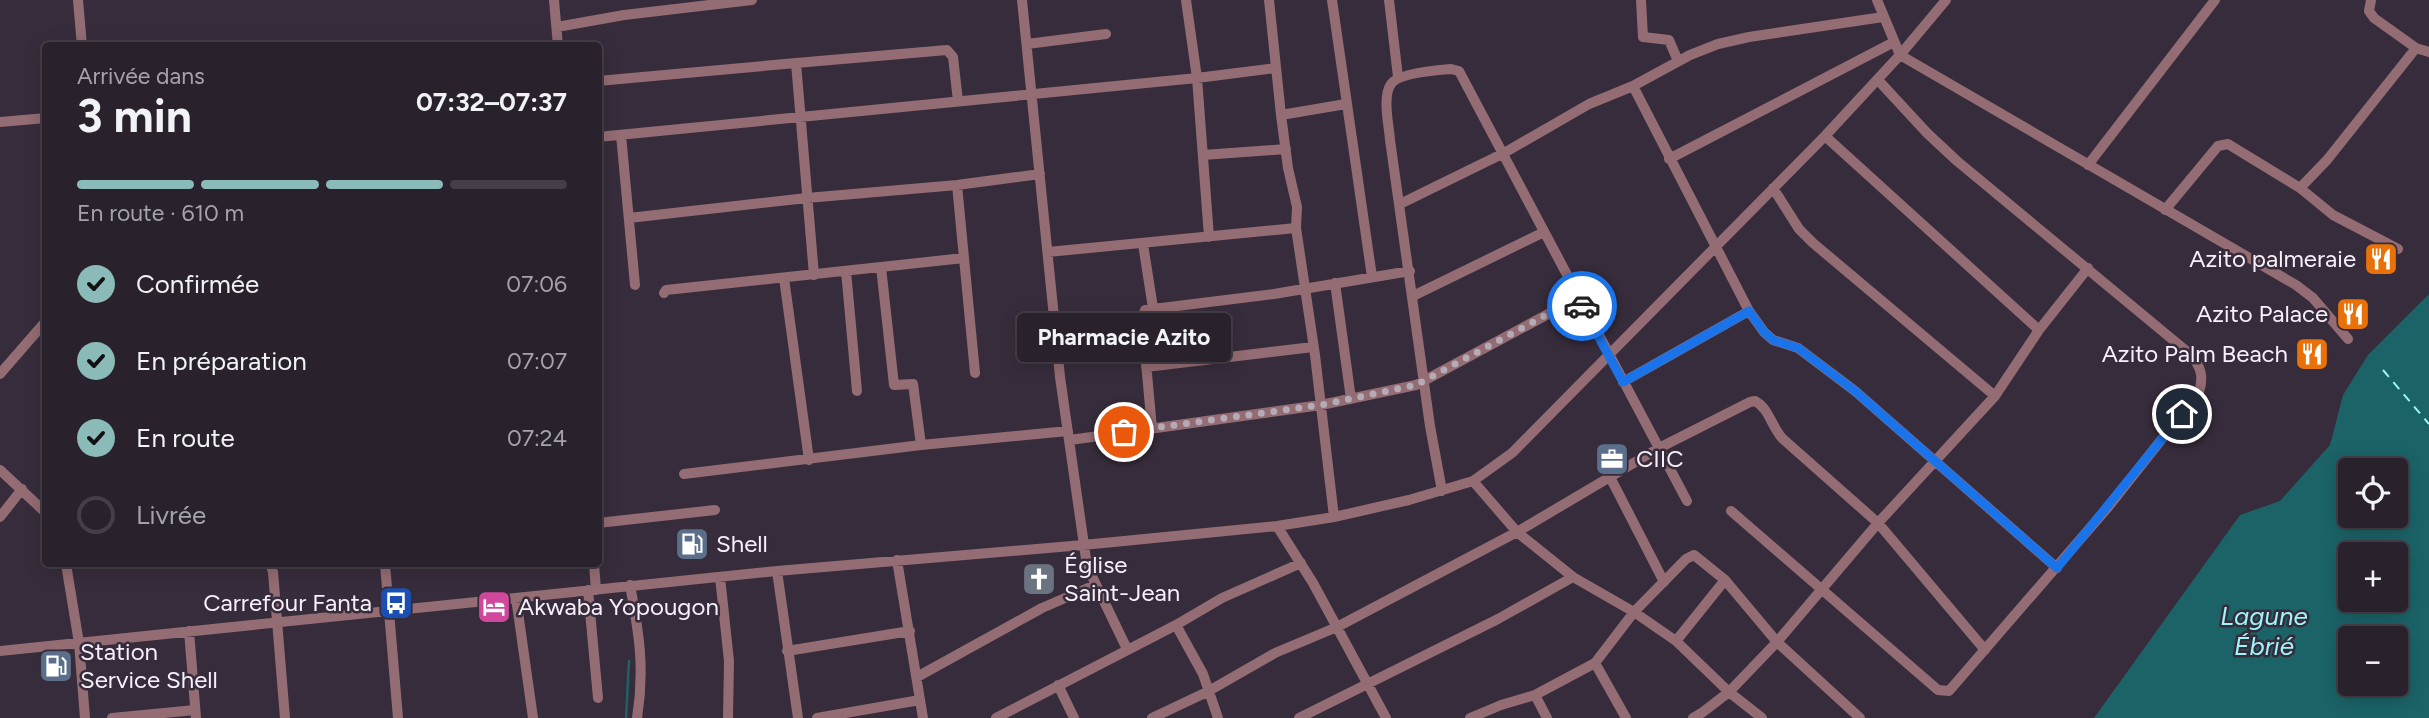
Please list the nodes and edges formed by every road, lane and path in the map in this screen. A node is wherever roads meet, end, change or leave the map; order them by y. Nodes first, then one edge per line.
1 (78, 0) edge
2 (554, 0) edge
3 (752, 0) edge
4 (1022, 0) edge
5 (1186, 0) edge
6 (1269, 0) edge
7 (1332, 0) edge
8 (1389, 0) edge
9 (1641, 0) edge
10 (1877, 0) edge
11 (1945, 0) edge
12 (2215, 0) edge
13 (2371, 0) edge
14 (720, 2) edge
15 (1883, 17) junction
16 (557, 27) junction
17 (1106, 34) dead end
18 (82, 42) edge
19 (558, 42) edge
20 (1894, 42) junction
21 (1027, 44) junction
22 (2416, 48) junction
23 (2429, 52) edge
24 (1900, 55) junction
25 (1678, 61) junction
26 (796, 64) junction
27 (1276, 68) junction
28 (1398, 77) junction
29 (1197, 78) junction
30 (1878, 80) junction
31 (602, 81) edge
32 (1633, 86) junction
33 (1031, 94) junction
34 (958, 101) junction
35 (1346, 104) junction
36 (1281, 115) junction
37 (801, 116) junction
38 (42, 118) edge
39 (0, 122) edge
40 (621, 135) junction
41 (1825, 136) junction
42 (602, 137) edge
43 (1286, 149) junction
44 (1504, 153) junction
45 (1203, 155) junction
46 (1670, 159) junction
47 (2088, 165) junction
48 (1040, 174) junction
49 (957, 185) junction
50 (1773, 188) junction
51 (2300, 188) junction
52 (807, 198) junction
53 (1400, 204) junction
54 (2165, 211) junction
55 (629, 218) junction
56 (1296, 228) junction
57 (1544, 232) junction
58 (1209, 237) junction
59 (1143, 244) junction
60 (1717, 248) junction
61 (2398, 249) dead end
62 (1048, 253) junction
63 (964, 258) junction
64 (881, 267) junction
65 (2088, 268) junction
66 (846, 271) junction
67 (1409, 271) junction
68 (814, 275) junction
69 (1371, 277) junction
70 (784, 278) junction
71 (1335, 283) junction
72 (635, 285) dead end
73 (1304, 288) junction
74 (664, 293) dead end
75 (1413, 296) junction
76 (1578, 298) junction
77 (1153, 308) junction
78 (1749, 311) junction
79 (42, 326) edge
80 (2039, 330) junction
81 (2348, 339) dead end
82 (1313, 347) junction
83 (1609, 356) junction
84 (1146, 367) junction
85 (975, 373) dead end
86 (0, 374) edge
87 (1425, 381) junction
88 (1623, 382) junction
89 (857, 391) dead end
90 (1995, 396) junction
91 (1351, 399) junction
92 (1321, 405) junction
93 (1152, 429) junction
94 (1069, 435) junction
95 (920, 445) junction
96 (1659, 448) junction
97 (809, 460) junction
98 (1936, 463) junction
99 (0, 470) edge
100 (684, 474) dead end
101 (1610, 477) junction
102 (1474, 481) junction
103 (22, 489) junction
104 (1442, 491) junction
105 (1687, 500) dead end
106 (42, 509) edge
107 (715, 510) dead end
108 (1731, 511) dead end
109 (0, 517) edge
110 (1334, 517) junction
111 (602, 523) edge
112 (1878, 523) junction
113 (1277, 526) junction
114 (1517, 532) junction
115 (1083, 545) junction
116 (897, 560) junction
117 (1301, 563) junction
118 (66, 567) edge
119 (271, 567) edge
120 (385, 567) edge
121 (594, 567) edge
122 (2057, 568) junction
123 (777, 570) junction
124 (720, 577) junction
125 (1573, 577) junction
126 (1725, 580) junction
127 (1664, 582) junction
128 (630, 585) junction
129 (1096, 585) junction
130 (1823, 588) junction
131 (592, 590) junction
132 (516, 598) junction
133 (388, 612) junction
134 (1634, 612) junction
135 (276, 621) junction
136 (1176, 625) junction
137 (1337, 627) junction
138 (188, 631) junction
139 (910, 631) junction
140 (1676, 641) junction
141 (1777, 642) junction
142 (79, 643) junction
143 (1127, 649) junction
144 (1985, 650) junction
145 (0, 651) edge
146 (787, 651) junction
147 (1595, 663) junction
148 (917, 677) junction
149 (1367, 684) junction
150 (1058, 685) junction
151 (1207, 692) junction
152 (1729, 692) junction
153 (1535, 695) junction
154 (598, 698) dead end
155 (920, 700) junction
156 (195, 714) edge
157 (1705, 715) edge
158 (85, 718) edge
159 (112, 718) edge
160 (285, 718) edge
161 (398, 718) edge
162 (533, 718) edge
163 (637, 718) edge
164 (728, 718) edge
165 (798, 718) edge
166 (817, 718) edge
167 (923, 718) edge
168 (996, 718) edge
169 (1074, 718) edge
170 (1152, 718) edge
171 (1218, 718) edge
172 (1299, 718) edge
173 (1386, 718) edge
174 (1470, 718) edge
175 (1547, 718) edge
176 (1626, 718) edge
177 (1693, 718) edge
178 (1762, 718) edge
179 (1860, 718) edge

1 - 18 street
2 - 16 street
3 - 14 street
4 - 21 street
5 - 29 street
6 - 27 street
7 - 35 street
8 - 28 street
9 - 25 street
10 - 15 street
11 - 24 street
12 - 47 street
13 - 22 street
14 - 16 street
15 - 20 street
15 - 25 street
16 - 19 street
17 - 21 street
20 - 24 street
20 - 46 street
21 - 33 street
22 - 23 street
22 - 51 street
24 - 30 street
24 - 47 street
25 - 32 street
26 - 31 street
26 - 34 street
26 - 37 street
27 - 29 street
27 - 36 street
28 - 44 street
28 - 53 street
29 - 33 street
29 - 45 street
30 - 41 street
30 - 65 street
32 - 44 street
32 - 46 street
33 - 34 street
33 - 48 street
34 - 37 street
35 - 36 street
35 - 69 street
36 - 43 street
37 - 40 street
37 - 52 street
38 - 39 street
40 - 42 street
40 - 55 street
41 - 50 street
41 - 80 street
43 - 45 street
43 - 56 street
44 - 53 street
44 - 57 street
45 - 58 street
46 - 60 street
47 - 54 street
48 - 49 street
48 - 62 street
49 - 52 street
49 - 63 street
50 - 60 street
50 - 90 street
51 - 54 street
51 - 61 street
52 - 55 street
52 - 68 street
53 - 67 street
54 - 81 street
55 - 72 street
56 - 58 street
56 - 73 street
57 - 75 street
57 - 76 street
58 - 59 street
59 - 62 street
59 - 77 street
60 - 78 street
60 - 83 street
62 - 94 street
63 - 64 street
63 - 85 street
64 - 66 street
64 - 95 street
65 - 80 street
65 - 122 street
66 - 68 street
66 - 89 street
67 - 69 street
67 - 75 street
68 - 70 street
69 - 71 street
70 - 74 street
70 - 97 street
71 - 73 street
71 - 91 street
73 - 77 street
73 - 82 street
75 - 87 street
76 - 83 street
76 - 87 street
77 - 84 street
78 - 88 street
78 - 98 street
79 - 86 street
80 - 90 street
82 - 84 street
82 - 92 street
83 - 88 street
83 - 102 street
84 - 93 street
87 - 91 street
87 - 104 street
88 - 96 street
90 - 98 street
91 - 92 street
92 - 93 street
92 - 110 street
93 - 94 street
94 - 95 street
94 - 115 street
95 - 97 street
96 - 101 street
96 - 105 street
96 - 112 street
97 - 100 street
98 - 112 street
98 - 122 street
99 - 103 street
101 - 114 street
101 - 127 street
102 - 104 street
102 - 114 street
103 - 106 street
103 - 109 street
104 - 110 street
107 - 111 street
108 - 130 street
110 - 113 street
112 - 130 street
112 - 144 street
113 - 115 street
113 - 117 street
114 - 125 street
114 - 137 street
115 - 116 street
115 - 129 street
116 - 123 street
116 - 139 street
117 - 136 street
117 - 137 street
118 - 142 street
119 - 135 street
120 - 133 street
121 - 131 street
122 - 144 street
123 - 124 street
123 - 146 street
124 - 128 street
124 - 164 street
125 - 134 street
125 - 149 street
126 - 127 street
126 - 140 street
126 - 141 street
127 - 134 street
128 - 131 street
128 - 163 street
129 - 143 street
129 - 148 street
130 - 141 street
130 - 144 street
131 - 132 street
131 - 154 street
132 - 133 street
132 - 162 street
133 - 135 street
133 - 161 street
134 - 140 street
134 - 147 street
135 - 138 street
135 - 160 street
136 - 143 street
136 - 151 street
137 - 149 street
137 - 151 street
138 - 142 street
138 - 156 street
139 - 146 street
139 - 148 street
140 - 152 street
141 - 152 street
141 - 179 street
142 - 145 street
142 - 158 street
143 - 150 street
146 - 165 street
147 - 153 street
147 - 176 street
148 - 155 street
149 - 172 street
149 - 173 street
150 - 168 street
150 - 169 street
151 - 170 street
151 - 171 street
152 - 157 street
152 - 178 street
153 - 174 street
153 - 175 street
155 - 166 street
155 - 167 street
156 - 159 street
157 - 177 street

